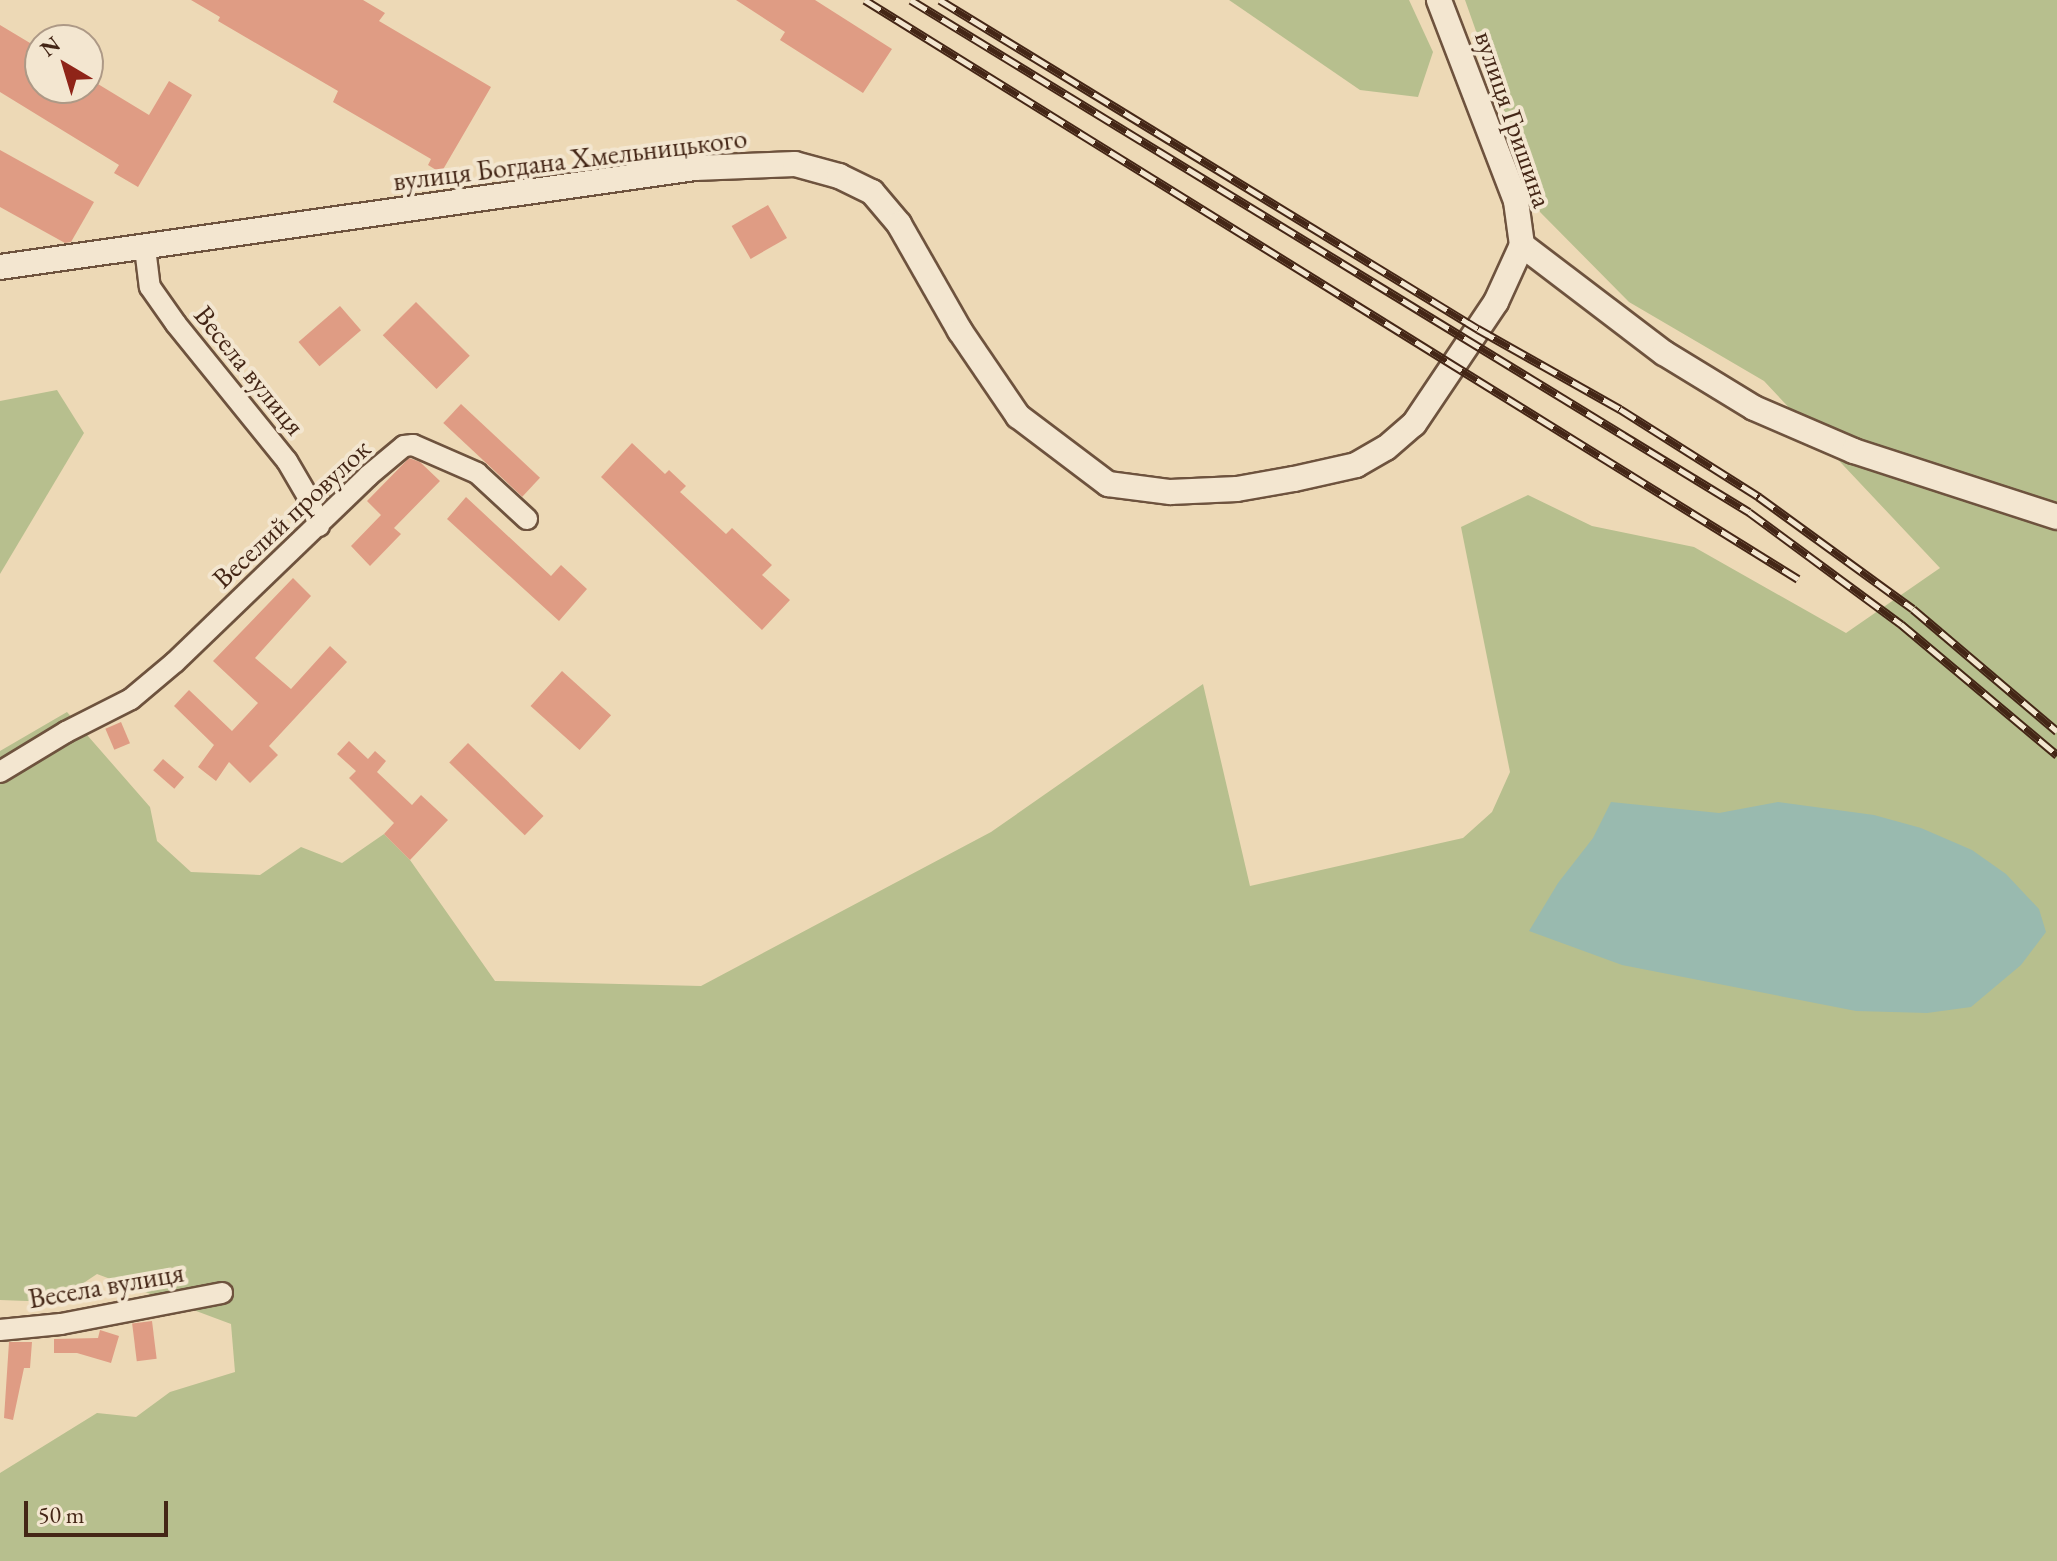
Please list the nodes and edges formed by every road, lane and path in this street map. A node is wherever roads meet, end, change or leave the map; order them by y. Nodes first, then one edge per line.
1 (1439, 0) edge
2 (1522, 245) junction
3 (145, 248) junction
4 (0, 267) edge
5 (1470, 342) joint
6 (2057, 517) edge
7 (527, 519) dead end
8 (319, 526) junction
9 (0, 772) edge
10 (222, 1293) dead end
11 (0, 1330) edge

1 - 2 street, вулиця Гришина
2 - 5 street, вулиця Гришина
2 - 6 street
3 - 4 street, вулиця Богдана Хмельницького
3 - 5 street, вулиця Богдана Хмельницького
3 - 8 street, Весела вулиця
7 - 8 street, Веселий провулок
8 - 9 street, Веселий провулок
10 - 11 street, Весела вулиця

